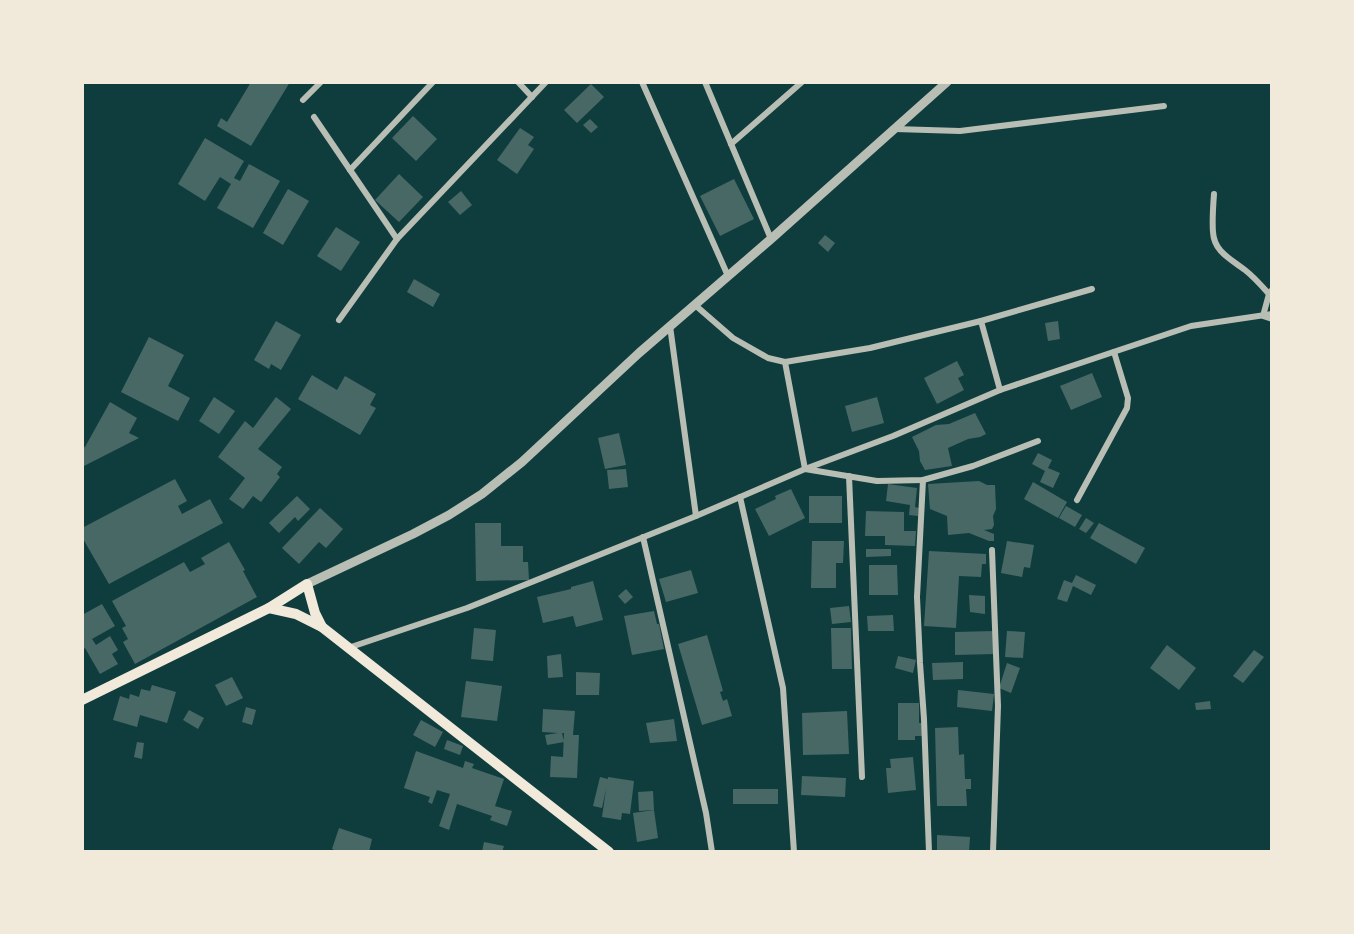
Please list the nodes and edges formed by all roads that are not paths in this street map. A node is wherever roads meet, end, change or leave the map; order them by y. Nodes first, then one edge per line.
1 (321, 82) edge
2 (433, 82) edge
3 (518, 82) edge
4 (546, 82) edge
5 (642, 82) edge
6 (705, 82) edge
7 (802, 82) edge
8 (946, 82) edge
9 (532, 97) junction
10 (303, 100) dead end
11 (1164, 106) dead end
12 (314, 117) dead end
13 (895, 129) junction
14 (731, 144) junction
15 (350, 170) junction
16 (1214, 194) dead end
17 (771, 239) junction
18 (397, 240) junction
19 (728, 276) junction
20 (1092, 289) dead end
21 (1270, 292) edge
22 (695, 305) junction
23 (1272, 314) edge
24 (1263, 316) junction
25 (1272, 319) edge
26 (339, 320) dead end
27 (981, 321) junction
28 (670, 326) junction
29 (1114, 351) junction
30 (785, 362) junction
31 (1000, 390) junction
32 (1038, 441) dead end
33 (805, 469) junction
34 (849, 476) junction
35 (923, 480) junction
36 (740, 497) junction
37 (1077, 500) dead end
38 (696, 516) junction
39 (643, 537) junction
40 (992, 550) dead end
41 (307, 584) junction
42 (268, 608) junction
43 (322, 627) junction
44 (347, 648) junction
45 (82, 700) edge
46 (862, 777) dead end
47 (609, 852) edge
48 (712, 852) edge
49 (794, 852) edge
50 (929, 852) edge
51 (993, 852) edge

1 - 10 street
2 - 15 street
3 - 9 street
4 - 9 street
5 - 19 street
6 - 14 street
7 - 14 street
8 - 13 street
9 - 18 street
11 - 13 street
12 - 15 street
13 - 17 street
14 - 17 street
15 - 18 street
16 - 21 street
17 - 19 street
18 - 26 street
19 - 22 street
20 - 27 street
21 - 24 street
22 - 28 street
22 - 30 street
23 - 24 street
24 - 25 street
24 - 29 street
27 - 30 street
27 - 31 street
28 - 38 street
28 - 41 street
29 - 31 street
29 - 37 street
30 - 33 street
31 - 33 street
32 - 35 street
33 - 34 street
33 - 36 street
34 - 35 street
34 - 46 street
35 - 50 street
36 - 38 street
36 - 49 street
38 - 39 street
39 - 44 street
39 - 48 street
40 - 51 street
41 - 42 main road
41 - 43 main road
42 - 43 main road
42 - 45 main road
43 - 44 main road
44 - 47 main road

